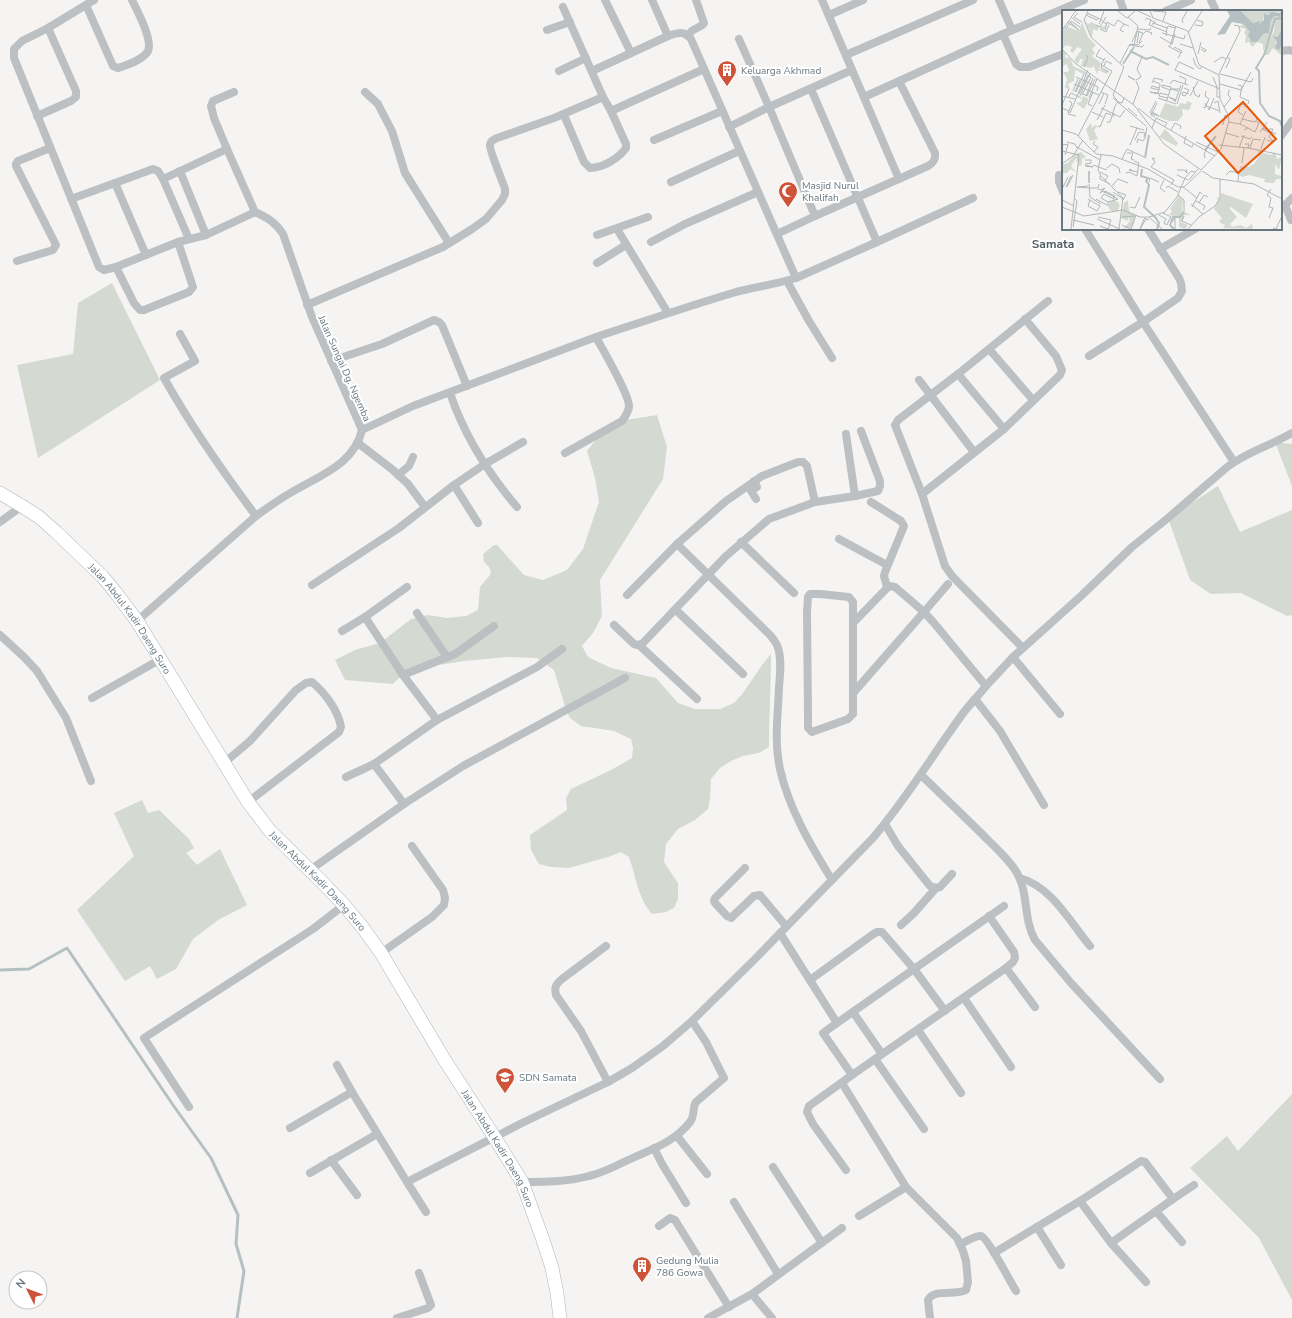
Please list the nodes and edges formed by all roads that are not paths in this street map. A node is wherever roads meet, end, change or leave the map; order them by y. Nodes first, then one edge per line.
1 (94, 0) edge
2 (132, 0) edge
3 (605, 0) edge
4 (652, 0) edge
5 (696, 0) edge
6 (822, 0) edge
7 (862, 0) edge
8 (972, 0) edge
9 (999, 0) edge
10 (1084, 0) edge
11 (1120, 0) edge
12 (1191, 0) edge
13 (1210, 0) edge
14 (86, 5) junction
15 (563, 7) dead end
16 (1124, 10) edge
17 (1168, 10) edge
18 (1215, 10) edge
19 (829, 16) junction
20 (570, 22) junction
21 (48, 28) junction
22 (547, 30) dead end
23 (1012, 30) junction
24 (1003, 34) junction
25 (668, 36) junction
26 (688, 36) junction
27 (739, 39) dead end
28 (1282, 51) edge
29 (1292, 51) edge
30 (631, 53) junction
31 (1062, 54) edge
32 (846, 55) junction
33 (586, 58) junction
34 (704, 69) junction
35 (852, 70) junction
36 (559, 71) dead end
37 (592, 71) junction
38 (899, 81) junction
39 (811, 89) junction
40 (234, 92) dead end
41 (365, 92) dead end
42 (603, 97) junction
43 (864, 97) junction
44 (769, 107) junction
45 (611, 111) junction
46 (722, 111) junction
47 (564, 115) junction
48 (38, 116) junction
49 (1292, 121) edge
50 (729, 127) junction
51 (1282, 135) edge
52 (654, 140) dead end
53 (50, 148) junction
54 (227, 149) junction
55 (739, 151) junction
56 (180, 171) junction
57 (1058, 175) dead end
58 (164, 179) junction
59 (899, 179) junction
60 (671, 182) dead end
61 (115, 183) junction
62 (1062, 190) edge
63 (758, 192) junction
64 (858, 198) junction
65 (973, 198) dead end
66 (1292, 198) edge
67 (71, 199) junction
68 (1283, 202) edge
69 (255, 212) junction
70 (815, 216) junction
71 (648, 217) dead end
72 (1291, 220) edge
73 (617, 229) junction
74 (1086, 230) edge
75 (1149, 230) edge
76 (1193, 230) edge
77 (777, 234) junction
78 (206, 235) junction
79 (597, 235) dead end
80 (189, 239) junction
81 (178, 242) junction
82 (651, 242) dead end
83 (877, 242) junction
84 (449, 243) junction
85 (626, 245) junction
86 (1160, 249) junction
87 (146, 255) junction
88 (17, 261) dead end
89 (597, 263) dead end
90 (116, 267) junction
91 (796, 278) junction
92 (786, 281) junction
93 (1048, 301) dead end
94 (307, 305) junction
95 (668, 313) junction
96 (1025, 319) junction
97 (1142, 322) junction
98 (180, 334) dead end
99 (596, 338) junction
100 (988, 349) junction
101 (1089, 356) dead end
102 (832, 358) dead end
103 (331, 361) junction
104 (958, 374) junction
105 (919, 380) dead end
106 (467, 386) junction
107 (450, 393) junction
108 (930, 395) junction
109 (1033, 400) junction
110 (1004, 429) junction
111 (362, 430) junction
112 (861, 431) dead end
113 (1292, 433) edge
114 (846, 434) dead end
115 (358, 442) junction
116 (523, 442) dead end
117 (974, 452) junction
118 (565, 453) dead end
119 (413, 457) dead end
120 (1234, 462) junction
121 (485, 464) junction
122 (398, 475) junction
123 (754, 481) junction
124 (454, 485) junction
125 (0, 493) edge
126 (922, 494) junction
127 (855, 496) junction
128 (756, 499) dead end
129 (815, 502) junction
130 (871, 502) dead end
131 (22, 506) junction
132 (425, 507) junction
133 (517, 507) dead end
134 (256, 516) junction
135 (0, 522) edge
136 (478, 523) dead end
137 (839, 539) dead end
138 (741, 542) junction
139 (677, 544) junction
140 (887, 565) junction
141 (708, 574) junction
142 (948, 584) dead end
143 (312, 585) dead end
144 (407, 587) dead end
145 (887, 587) junction
146 (794, 593) dead end
147 (627, 595) dead end
148 (676, 610) junction
149 (924, 612) junction
150 (417, 613) dead end
151 (365, 617) junction
152 (137, 621) junction
153 (853, 623) junction
154 (614, 625) dead end
155 (494, 626) dead end
156 (342, 630) dead end
157 (0, 636) edge
158 (639, 645) junction
159 (1023, 648) junction
160 (562, 649) dead end
161 (447, 657) junction
162 (1013, 657) junction
163 (161, 659) junction
164 (743, 674) dead end
165 (403, 675) junction
166 (625, 678) dead end
167 (986, 686) junction
168 (854, 692) junction
169 (92, 698) dead end
170 (696, 699) dead end
171 (975, 699) junction
172 (1060, 714) dead end
173 (437, 720) junction
174 (224, 763) junction
175 (374, 764) junction
176 (921, 775) junction
177 (346, 777) dead end
178 (92, 781) dead end
179 (248, 802) junction
180 (404, 804) junction
181 (1044, 805) dead end
182 (885, 824) junction
183 (412, 846) dead end
184 (744, 868) dead end
185 (310, 870) junction
186 (952, 874) dead end
187 (1020, 878) junction
188 (832, 880) junction
189 (936, 888) junction
190 (344, 905) junction
191 (1004, 906) dead end
192 (989, 916) junction
193 (901, 925) dead end
194 (786, 926) junction
195 (780, 933) junction
196 (606, 946) dead end
197 (1090, 946) dead end
198 (381, 953) junction
199 (1006, 968) junction
200 (914, 969) junction
201 (810, 980) junction
202 (964, 998) junction
203 (1035, 1007) dead end
204 (945, 1011) junction
205 (853, 1012) junction
206 (692, 1021) junction
207 (837, 1023) junction
208 (918, 1030) junction
209 (882, 1054) junction
210 (875, 1059) junction
211 (337, 1065) dead end
212 (1011, 1067) dead end
213 (852, 1075) junction
214 (1160, 1079) dead end
215 (608, 1082) junction
216 (842, 1083) junction
217 (352, 1092) junction
218 (961, 1093) dead end
219 (189, 1107) dead end
220 (290, 1128) dead end
221 (924, 1129) dead end
222 (377, 1134) junction
223 (677, 1136) junction
224 (495, 1138) junction
225 (654, 1148) junction
226 (331, 1160) junction
227 (773, 1167) dead end
228 (846, 1170) dead end
229 (310, 1173) dead end
230 (707, 1174) dead end
231 (407, 1182) junction
232 (522, 1182) junction
233 (1194, 1185) dead end
234 (906, 1187) junction
235 (357, 1195) dead end
236 (1173, 1199) junction
237 (1080, 1201) junction
238 (734, 1202) dead end
239 (686, 1203) dead end
240 (1156, 1211) junction
241 (426, 1212) dead end
242 (859, 1216) dead end
243 (659, 1226) dead end
244 (1037, 1227) junction
245 (842, 1228) dead end
246 (1182, 1242) dead end
247 (822, 1243) junction
248 (1111, 1243) junction
249 (961, 1244) junction
250 (994, 1253) junction
251 (1061, 1266) dead end
252 (419, 1272) dead end
253 (778, 1274) junction
254 (1146, 1282) dead end
255 (1016, 1291) dead end
256 (752, 1294) junction
257 (729, 1307) junction
258 (397, 1318) edge
259 (560, 1318) edge
260 (708, 1318) edge
261 (772, 1318) edge
262 (930, 1318) edge

1 - 14 street
2 - 14 street
3 - 30 street
4 - 25 street
5 - 26 street
6 - 19 street
7 - 19 street
8 - 32 street
9 - 23 street
10 - 23 street
11 - 16 street
12 - 17 street
13 - 18 street
14 - 21 street
15 - 20 street
19 - 32 street
20 - 22 street
20 - 33 street
21 - 48 street
21 - 48 street
23 - 24 street
24 - 31 street
24 - 38 street
25 - 26 street
25 - 30 street
26 - 34 street
27 - 44 street
28 - 29 street
30 - 37 street
32 - 35 street
33 - 36 street
33 - 37 street
34 - 45 street
34 - 46 street
35 - 39 street
35 - 43 street
37 - 42 street
38 - 43 street
38 - 59 street
39 - 44 street
39 - 64 street
40 - 54 street
41 - 84 street
42 - 45 street
42 - 47 street
43 - 59 street
44 - 50 street
44 - 70 street
45 - 47 street
46 - 50 street
46 - 52 street
47 - 84 street
48 - 53 street
49 - 51 street
50 - 55 street
53 - 67 street
53 - 88 street
54 - 56 street
54 - 69 street
55 - 60 street
55 - 63 street
56 - 58 street
56 - 78 street
57 - 62 street
58 - 61 street
58 - 80 street
59 - 64 street
61 - 67 street
61 - 87 street
63 - 77 street
63 - 82 street
64 - 70 street
64 - 83 street
65 - 83 street
66 - 68 street
67 - 90 street
68 - 72 street
69 - 78 street
69 - 94 street, Jalan Sungai Dg. Ngemba
70 - 77 street
71 - 73 street
73 - 79 street
73 - 85 street
74 - 97 street
75 - 86 street
76 - 86 street
77 - 91 street
78 - 80 street
80 - 81 street
81 - 87 street
81 - 90 street
83 - 91 street
84 - 94 street
85 - 89 street
85 - 95 street
86 - 97 street
87 - 90 street
91 - 92 street
92 - 95 street
92 - 102 street
93 - 96 street
94 - 103 street, Jalan Sungai Dg. Ngemba
95 - 99 street
96 - 100 street
96 - 109 street
97 - 101 street
97 - 120 street
98 - 134 street
99 - 106 street
99 - 118 street
100 - 104 street
100 - 109 street
103 - 106 street
103 - 111 street, Jalan Sungai Dg. Ngemba
104 - 108 street
104 - 110 street
105 - 108 street
106 - 107 street
107 - 111 street
107 - 121 street
108 - 117 street
108 - 126 street
109 - 110 street
110 - 117 street
111 - 115 street, Jalan Sungai Dg. Ngemba
112 - 127 street
113 - 120 street
114 - 127 street
115 - 122 street
115 - 134 street, Jalan Sungai Dg. Ngemba
116 - 121 street
117 - 126 street
119 - 122 street
120 - 159 street
121 - 124 street
121 - 133 street
122 - 132 street
123 - 128 street
123 - 129 street
123 - 139 street
124 - 132 street
124 - 136 street
125 - 131 main road, Jalan Abdul Kadir Daeng Suro
126 - 159 street
127 - 129 street
129 - 138 street
130 - 140 street
131 - 135 street
131 - 152 main road, Jalan Abdul Kadir Daeng Suro
132 - 143 street
134 - 152 street, Jalan Sungai Dg. Ngemba
137 - 140 street
138 - 141 street
138 - 146 street
139 - 141 street
139 - 147 street
140 - 145 street
141 - 148 street
141 - 188 street
142 - 149 street
144 - 151 street
145 - 149 street
145 - 153 street
148 - 158 street
148 - 164 street
149 - 167 street
149 - 168 street
150 - 161 street
151 - 156 street
151 - 165 street
152 - 163 main road, Jalan Abdul Kadir Daeng Suro
153 - 168 street
153 - 168 street
154 - 158 street
155 - 161 street
157 - 178 street
158 - 170 street
159 - 162 street
160 - 173 street
161 - 165 street
162 - 167 street
162 - 172 street
163 - 169 street
163 - 174 main road, Jalan Abdul Kadir Daeng Suro
165 - 173 street
166 - 180 street
167 - 171 street
171 - 176 street
171 - 181 street
173 - 175 street
174 - 179 main road, Jalan Abdul Kadir Daeng Suro
174 - 179 street
175 - 177 street
175 - 180 street
176 - 182 street
176 - 187 street
179 - 185 main road, Jalan Abdul Kadir Daeng Suro
180 - 185 street
182 - 188 street
182 - 189 street
183 - 198 street
184 - 194 street
185 - 190 main road, Jalan Abdul Kadir Daeng Suro
186 - 189 street
187 - 197 street
187 - 214 street
188 - 194 street
189 - 193 street
190 - 198 main road, Jalan Abdul Kadir Daeng Suro
190 - 219 street
191 - 192 street
192 - 199 street
192 - 200 street
194 - 195 street
195 - 201 street
195 - 206 street
196 - 215 street
198 - 224 main road, Jalan Abdul Kadir Daeng Suro
199 - 202 street
199 - 203 street
200 - 201 street
200 - 204 street
200 - 205 street
201 - 207 street
202 - 204 street
202 - 212 street
204 - 208 street
205 - 207 street
205 - 209 street
206 - 215 street
206 - 223 street
207 - 213 street
208 - 209 street
208 - 218 street
209 - 210 street
210 - 213 street
210 - 221 street
211 - 217 street
213 - 216 street
215 - 224 street
216 - 228 street
216 - 234 street
217 - 220 street
217 - 222 street
222 - 226 street
222 - 231 street
223 - 225 street
223 - 230 street
224 - 231 street
224 - 232 main road, Jalan Abdul Kadir Daeng Suro
225 - 232 street
225 - 239 street
226 - 229 street
226 - 235 street
227 - 247 street
231 - 241 street
232 - 259 main road, Jalan Abdul Kadir Daeng Suro
233 - 236 street
234 - 242 street
234 - 249 street
236 - 237 street
236 - 240 street
237 - 244 street
237 - 248 street
238 - 253 street
240 - 246 street
240 - 248 street
243 - 257 street
244 - 250 street
244 - 251 street
245 - 247 street
247 - 253 street
248 - 254 street
249 - 250 street
249 - 262 street
250 - 255 street
252 - 258 street
253 - 256 street
256 - 257 street
256 - 261 street
257 - 260 street

